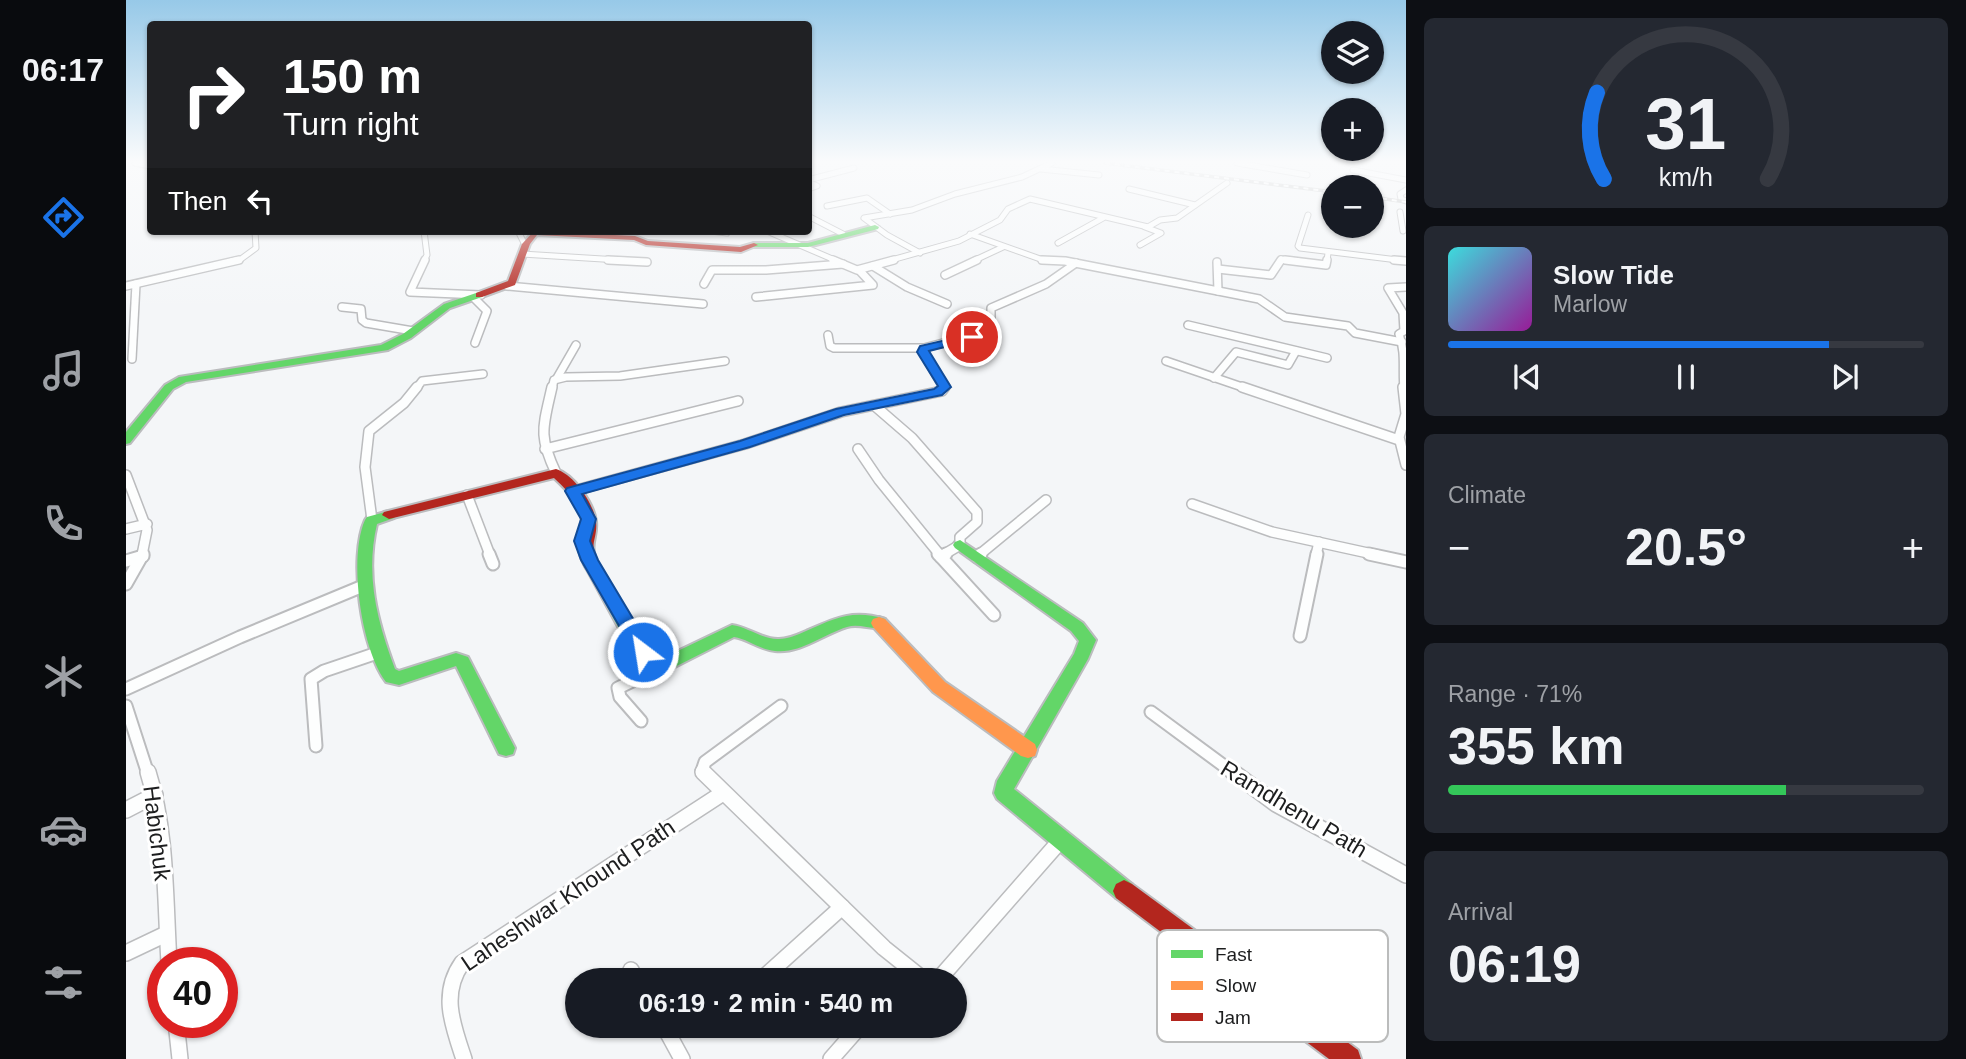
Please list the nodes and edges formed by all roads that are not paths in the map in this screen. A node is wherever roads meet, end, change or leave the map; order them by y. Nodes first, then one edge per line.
1 (899, 212) edge
2 (1006, 212) edge
3 (1082, 212) edge
4 (1184, 212) edge
5 (1400, 212) dead end
6 (890, 214) joint
7 (1308, 215) dead end
8 (812, 218) edge
9 (1103, 218) junction
10 (875, 227) junction
11 (1145, 227) junction
12 (1404, 231) edge
13 (843, 234) junction
14 (970, 234) junction
15 (255, 235) edge
16 (424, 235) edge
17 (596, 235) edge
18 (777, 235) edge
19 (1406, 242) edge
20 (521, 243) edge
21 (1058, 243) dead end
22 (803, 245) junction
23 (1140, 245) dead end
24 (1003, 247) junction
25 (920, 253) junction
26 (1328, 253) junction
27 (1406, 261) edge
28 (647, 262) dead end
29 (1076, 263) junction
30 (844, 264) junction
31 (873, 266) junction
32 (859, 270) junction
33 (945, 275) dead end
34 (136, 284) junction
35 (704, 284) dead end
36 (126, 286) edge
37 (507, 286) junction
38 (1406, 287) edge
39 (1218, 291) junction
40 (477, 296) junction
41 (756, 297) dead end
42 (703, 304) dead end
43 (947, 304) dead end
44 (342, 307) dead end
45 (130, 319) edge
46 (1188, 325) dead end
47 (417, 329) junction
48 (1405, 331) edge
49 (828, 335) dead end
50 (1402, 342) junction
51 (475, 343) dead end
52 (576, 345) dead end
53 (924, 348) junction
54 (1296, 351) junction
55 (1327, 358) dead end
56 (132, 359) dead end
57 (725, 361) dead end
58 (1166, 361) dead end
59 (483, 374) dead end
60 (557, 378) junction
61 (1214, 378) junction
62 (738, 401) dead end
63 (874, 405) junction
64 (126, 440) edge
65 (1399, 440) junction
66 (545, 449) junction
67 (858, 449) dead end
68 (1406, 465) edge
69 (556, 473) junction
70 (126, 475) edge
71 (573, 491) junction
72 (467, 495) junction
73 (1046, 500) dead end
74 (1192, 504) dead end
75 (372, 520) junction
76 (147, 524) junction
77 (126, 529) edge
78 (1320, 542) junction
79 (960, 545) junction
80 (143, 556) junction
81 (941, 557) junction
82 (977, 557) junction
83 (126, 561) edge
84 (1406, 562) edge
85 (493, 564) dead end
86 (126, 583) edge
87 (363, 586) junction
88 (995, 615) dead end
89 (1300, 636) dead end
90 (380, 652) junction
91 (659, 668) junction
92 (126, 689) edge
93 (126, 706) edge
94 (781, 706) dead end
95 (1152, 712) dead end
96 (641, 721) dead end
97 (316, 746) dead end
98 (506, 748) dead end
99 (1028, 750) junction
100 (723, 793) junction
101 (155, 795) junction
102 (126, 810) edge
103 (1060, 841) junction
104 (1406, 875) edge
105 (842, 907) junction
106 (1178, 930) edge
107 (166, 934) junction
108 (167, 947) edge
109 (126, 953) edge
110 (774, 968) edge
111 (898, 968) edge
112 (949, 968) edge
113 (178, 1038) edge
114 (670, 1038) edge
115 (849, 1038) edge
116 (1326, 1042) edge
117 (180, 1059) edge
118 (464, 1059) edge
119 (681, 1059) edge
120 (831, 1059) edge
121 (1349, 1059) edge

1 - 6 street
2 - 14 street
3 - 9 street
4 - 11 street
5 - 12 street
6 - 10 street
7 - 26 street
8 - 13 street
9 - 11 street
9 - 21 street
10 - 13 street
10 - 25 street
11 - 23 street
12 - 19 street
13 - 22 street
14 - 24 street
14 - 25 street
15 - 34 street
16 - 40 street
17 - 22 street
18 - 22 street
20 - 28 street
20 - 37 street
22 - 30 street
24 - 29 street
24 - 33 street
25 - 31 street
26 - 27 street
26 - 39 street
29 - 39 street
29 - 53 street
30 - 32 street
30 - 35 street
31 - 32 street
31 - 43 street
32 - 41 street
34 - 36 street
34 - 45 street
37 - 40 street
37 - 42 street
38 - 48 street
39 - 50 street
40 - 47 street
40 - 51 street
44 - 47 street
45 - 56 street
46 - 54 street
47 - 64 street
48 - 50 street
49 - 53 street
50 - 65 street
52 - 60 street
53 - 63 street
54 - 55 street
54 - 61 street
57 - 60 street
58 - 61 street
59 - 75 street
60 - 66 street
61 - 65 street
62 - 66 street
63 - 71 street
63 - 79 street
65 - 68 street
66 - 69 street
67 - 81 street
69 - 71 street
69 - 72 street
70 - 76 street
71 - 91 street
72 - 75 street
72 - 85 street
73 - 82 street
74 - 78 street
75 - 87 street
76 - 77 street
76 - 80 street
78 - 84 street
78 - 89 street
79 - 81 street
79 - 82 street
80 - 83 street
80 - 86 street
81 - 88 street
82 - 99 street
87 - 90 street
87 - 92 street
90 - 97 street
90 - 98 street
91 - 96 street
91 - 99 street
93 - 101 street, Habichuk
94 - 100 street
95 - 104 street, Ramdhenu Path
99 - 103 street
100 - 105 street
100 - 118 street, Laheshwar Khound Path
101 - 102 street
101 - 107 street, Habichuk
103 - 106 street
103 - 112 street
105 - 110 street
105 - 111 street
107 - 108 street, Habichuk
107 - 109 street
113 - 117 street
114 - 119 street
115 - 120 street
116 - 121 street

